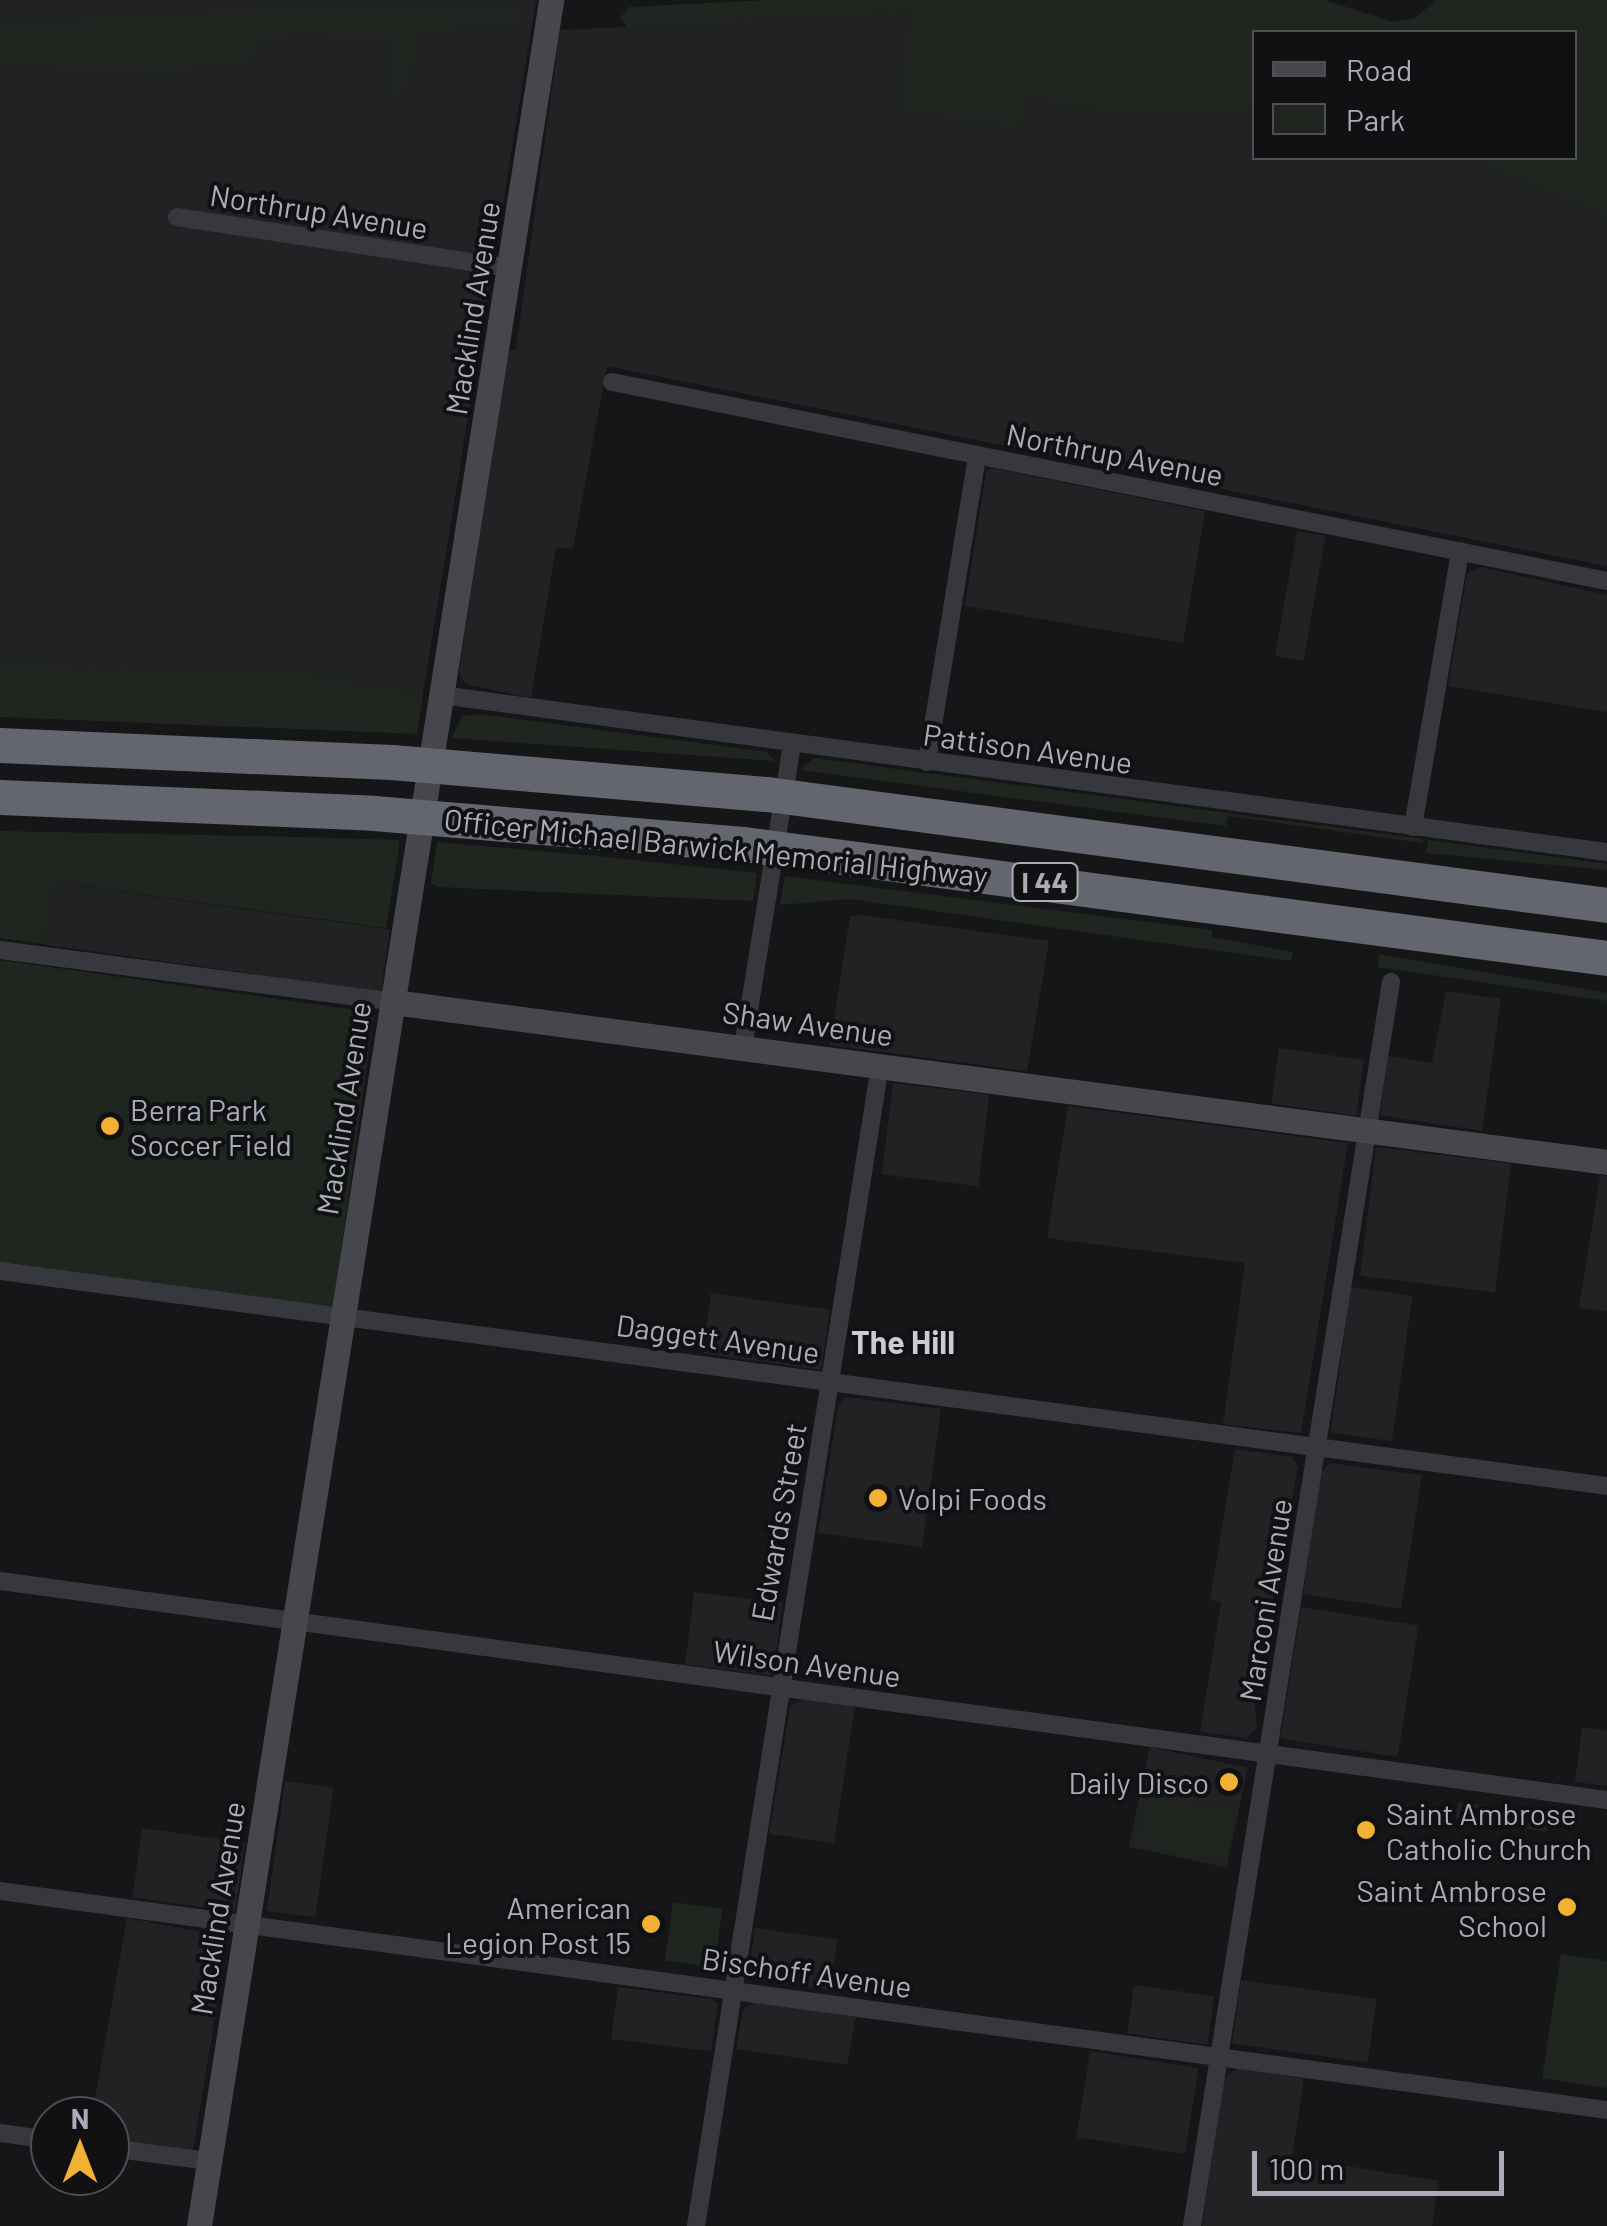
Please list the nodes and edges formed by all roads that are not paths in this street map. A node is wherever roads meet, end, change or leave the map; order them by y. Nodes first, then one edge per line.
1 (551, 0) edge
2 (177, 217) dead end
3 (512, 268) junction
4 (612, 382) dead end
5 (977, 454) junction
6 (1460, 551) junction
7 (1607, 581) edge
8 (442, 695) junction
9 (792, 744) junction
10 (0, 745) edge
11 (927, 762) junction
12 (0, 797) edge
13 (1414, 827) junction
14 (1607, 852) edge
15 (1607, 905) edge
16 (0, 950) edge
17 (1607, 958) edge
18 (1391, 982) dead end
19 (393, 1002) junction
20 (743, 1047) junction
21 (880, 1065) junction
22 (1365, 1130) junction
23 (1607, 1162) edge
24 (0, 1270) edge
25 (344, 1316) junction
26 (830, 1381) junction
27 (1316, 1446) junction
28 (1607, 1486) edge
29 (0, 1581) edge
30 (295, 1621) junction
31 (778, 1687) junction
32 (1269, 1754) junction
33 (1607, 1800) edge
34 (0, 1891) edge
35 (247, 1924) junction
36 (731, 1989) junction
37 (1221, 2057) junction
38 (1607, 2110) edge
39 (0, 2133) edge
40 (30, 2137) edge
41 (130, 2151) edge
42 (210, 2161) junction
43 (199, 2226) edge
44 (696, 2226) edge
45 (1192, 2226) edge

1 - 3 street, Macklind Avenue
2 - 3 street, Northrup Avenue
3 - 8 street, Macklind Avenue
4 - 5 street, Northrup Avenue
5 - 6 street, Northrup Avenue
5 - 11 street
6 - 7 street, Northrup Avenue
6 - 13 street
8 - 9 street, Pattison Avenue
8 - 19 street, Macklind Avenue
9 - 11 street, Pattison Avenue
9 - 20 street
10 - 15 highway, Officer Michael Barwick Memorial Highway / I 44
11 - 13 street, Pattison Avenue
12 - 17 highway, Officer Michael Barwick Memorial Highway / I 44
13 - 14 street, Pattison Avenue
16 - 19 street, Shaw Avenue
18 - 22 street, Marconi Avenue
19 - 20 street, Shaw Avenue
19 - 25 street, Macklind Avenue
20 - 21 street, Shaw Avenue
21 - 22 street, Shaw Avenue
21 - 26 street, Edwards Street
22 - 23 street, Shaw Avenue
22 - 27 street, Marconi Avenue
24 - 25 street, Daggett Avenue
25 - 26 street, Daggett Avenue
25 - 30 street, Macklind Avenue
26 - 27 street, Daggett Avenue
26 - 31 street, Edwards Street
27 - 28 street, Daggett Avenue
27 - 32 street, Marconi Avenue
29 - 30 street, Wilson Avenue
30 - 31 street, Wilson Avenue
30 - 35 street, Macklind Avenue
31 - 32 street, Wilson Avenue
31 - 36 street, Edwards Street
32 - 33 street, Wilson Avenue
32 - 37 street, Marconi Avenue
34 - 35 street, Bischoff Avenue
35 - 36 street, Bischoff Avenue
35 - 42 street, Macklind Avenue
36 - 37 street, Bischoff Avenue
36 - 44 street, Edwards Street
37 - 38 street, Bischoff Avenue
37 - 45 street, Marconi Avenue
39 - 40 street
41 - 42 street
42 - 43 street, Macklind Avenue

